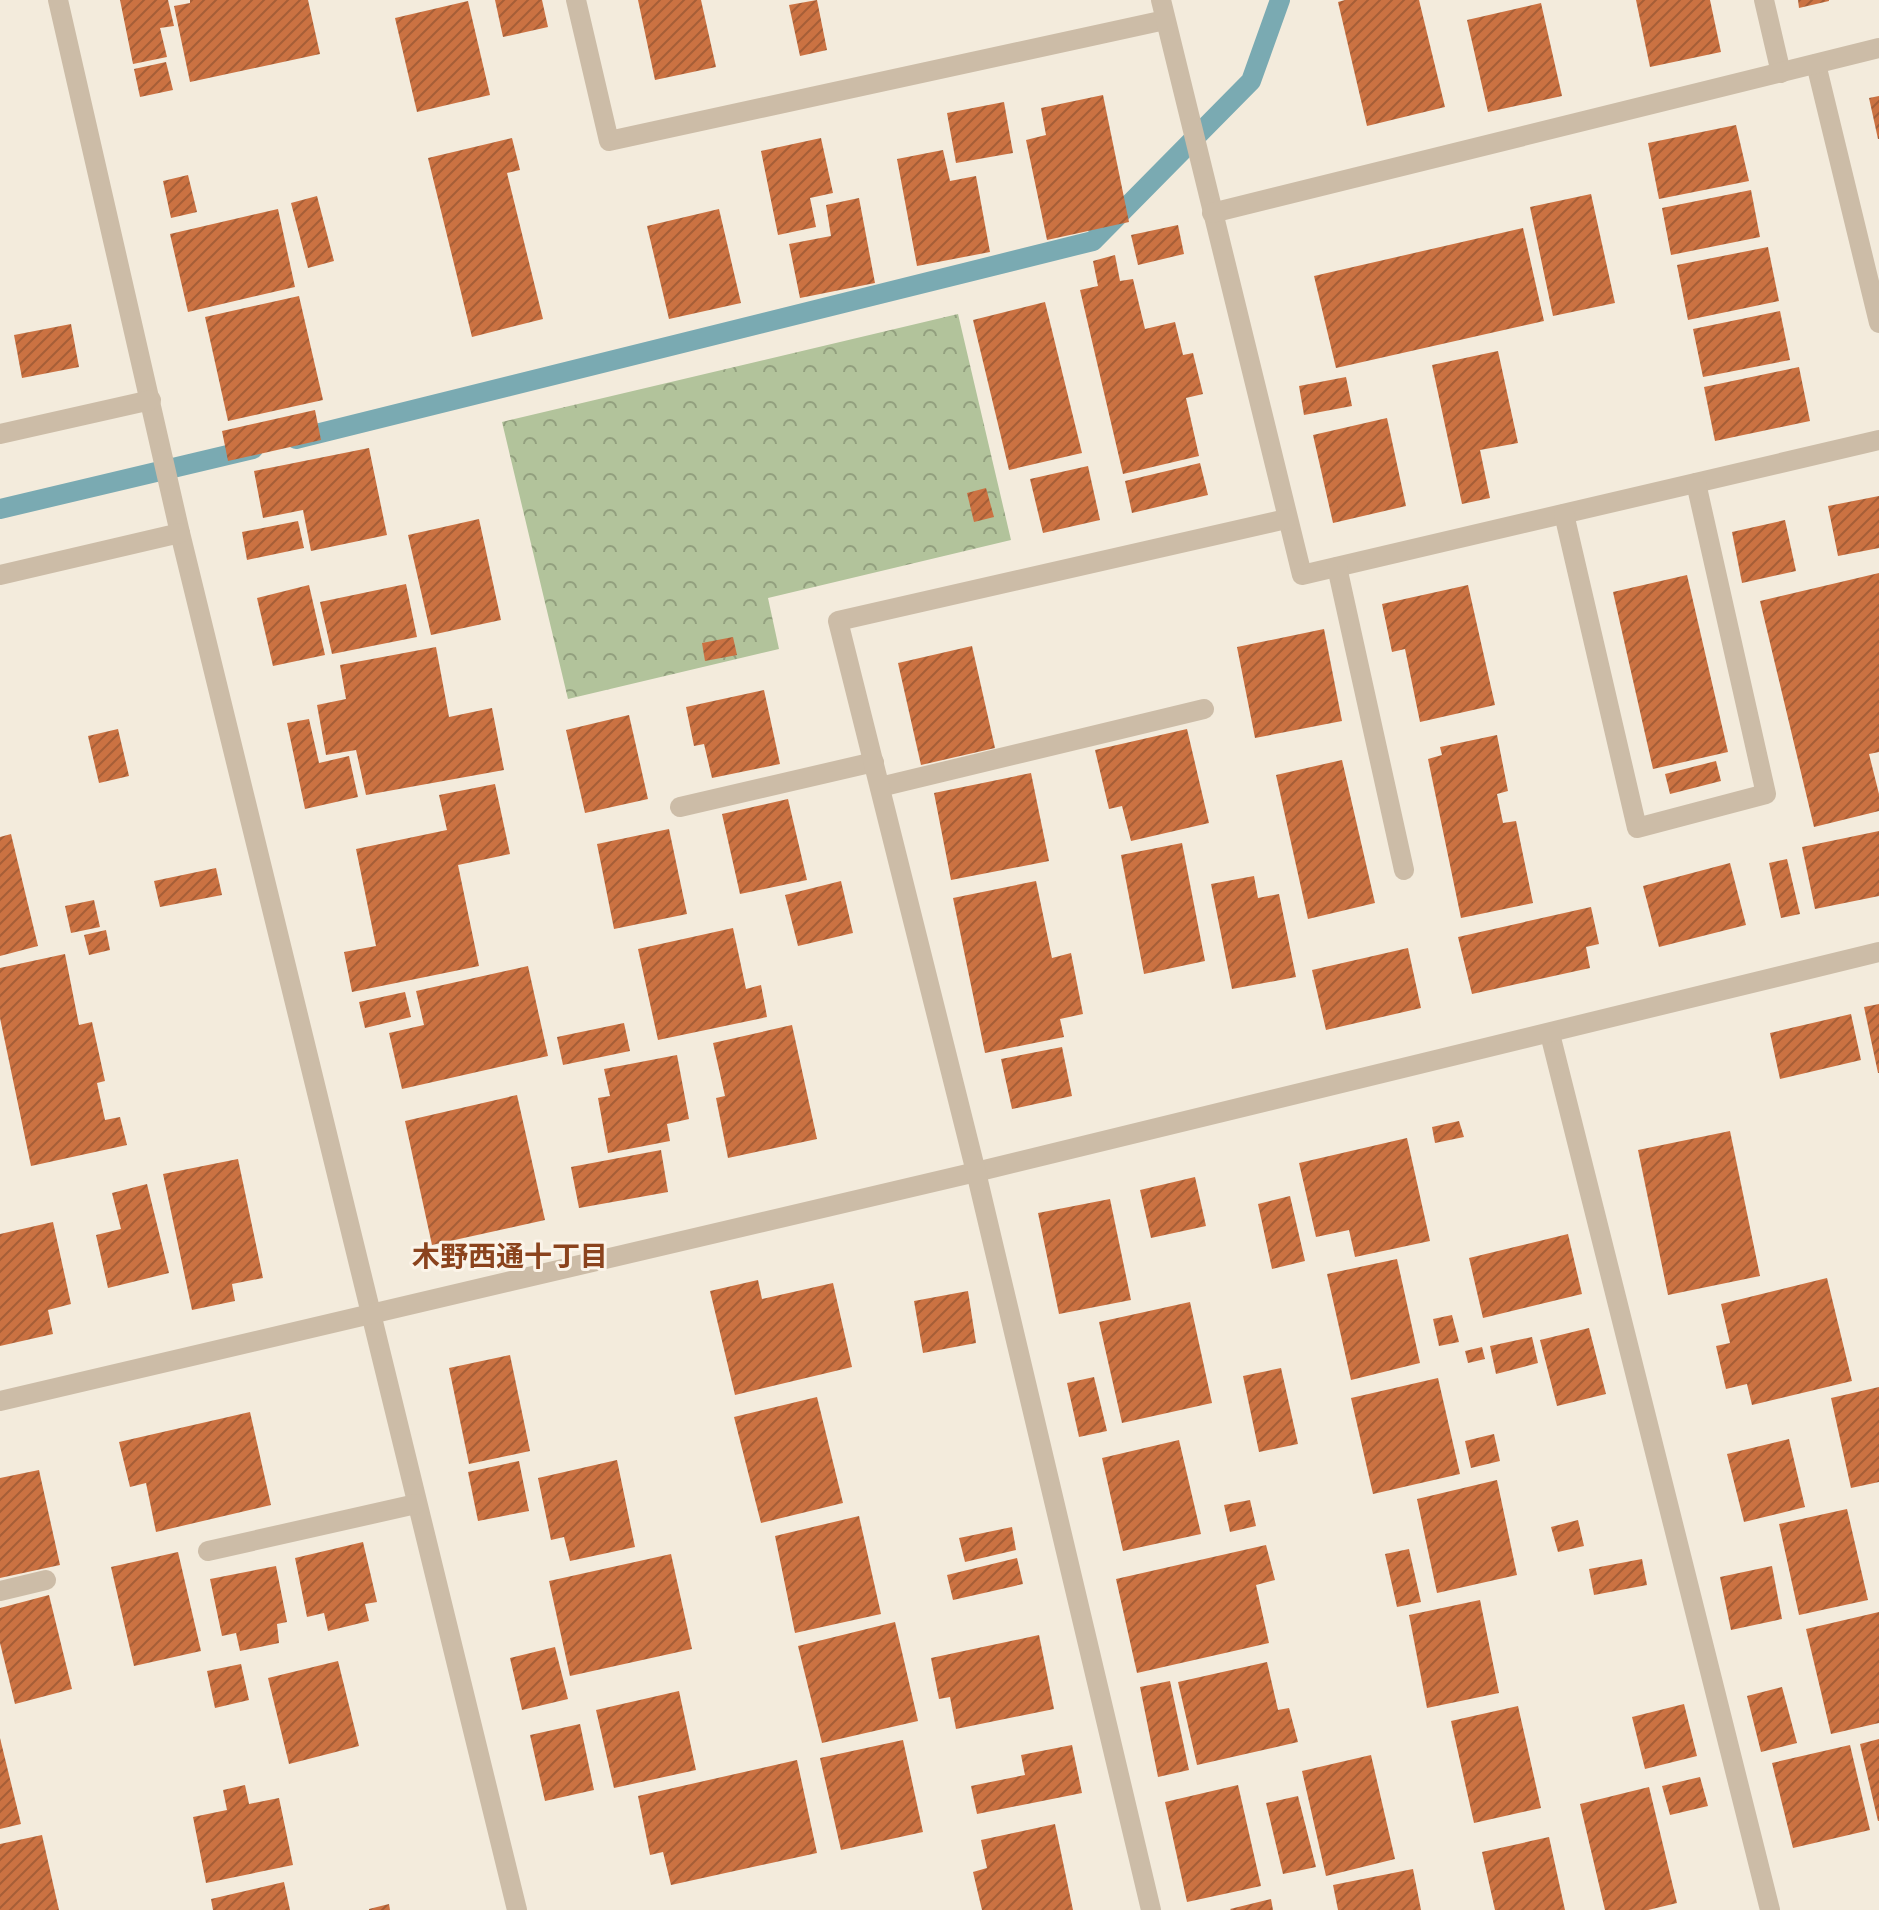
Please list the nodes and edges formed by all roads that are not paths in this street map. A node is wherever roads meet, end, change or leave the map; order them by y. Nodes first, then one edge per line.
1 (58, 0) edge
2 (576, 0) edge
3 (1764, 0) edge
4 (1163, 10) edge
5 (1879, 48) edge
6 (1816, 64) junction
7 (1781, 73) junction
8 (1212, 213) junction
9 (1879, 323) edge
10 (151, 400) junction
11 (0, 434) edge
12 (1879, 440) edge
13 (1696, 483) junction
14 (1564, 514) junction
15 (1286, 519) junction
16 (180, 533) junction
17 (1337, 567) junction
18 (0, 575) edge
19 (1204, 709) dead end
20 (874, 762) junction
21 (880, 787) junction
22 (680, 807) dead end
23 (1404, 870) dead end
24 (1879, 952) edge
25 (1550, 1034) junction
26 (976, 1172) junction
27 (370, 1315) junction
28 (0, 1401) edge
29 (416, 1504) junction
30 (208, 1551) dead end
31 (46, 1580) dead end
32 (0, 1591) edge
33 (517, 1910) edge
34 (1151, 1910) edge
35 (1770, 1910) edge

1 - 10 street
2 - 4 street
3 - 7 street
4 - 8 street
5 - 6 street
6 - 7 street
6 - 9 street
7 - 8 street
8 - 15 street
10 - 11 street
10 - 16 street
12 - 13 street
13 - 14 street
13 - 14 street
14 - 17 street
15 - 17 street
15 - 20 street
16 - 18 street
16 - 27 street
17 - 23 street
19 - 21 street
20 - 21 street
20 - 22 street
21 - 26 street
24 - 25 street
25 - 26 street
25 - 35 street
26 - 27 street
26 - 34 street
27 - 28 street
27 - 29 street
29 - 30 street
29 - 33 street
31 - 32 street

